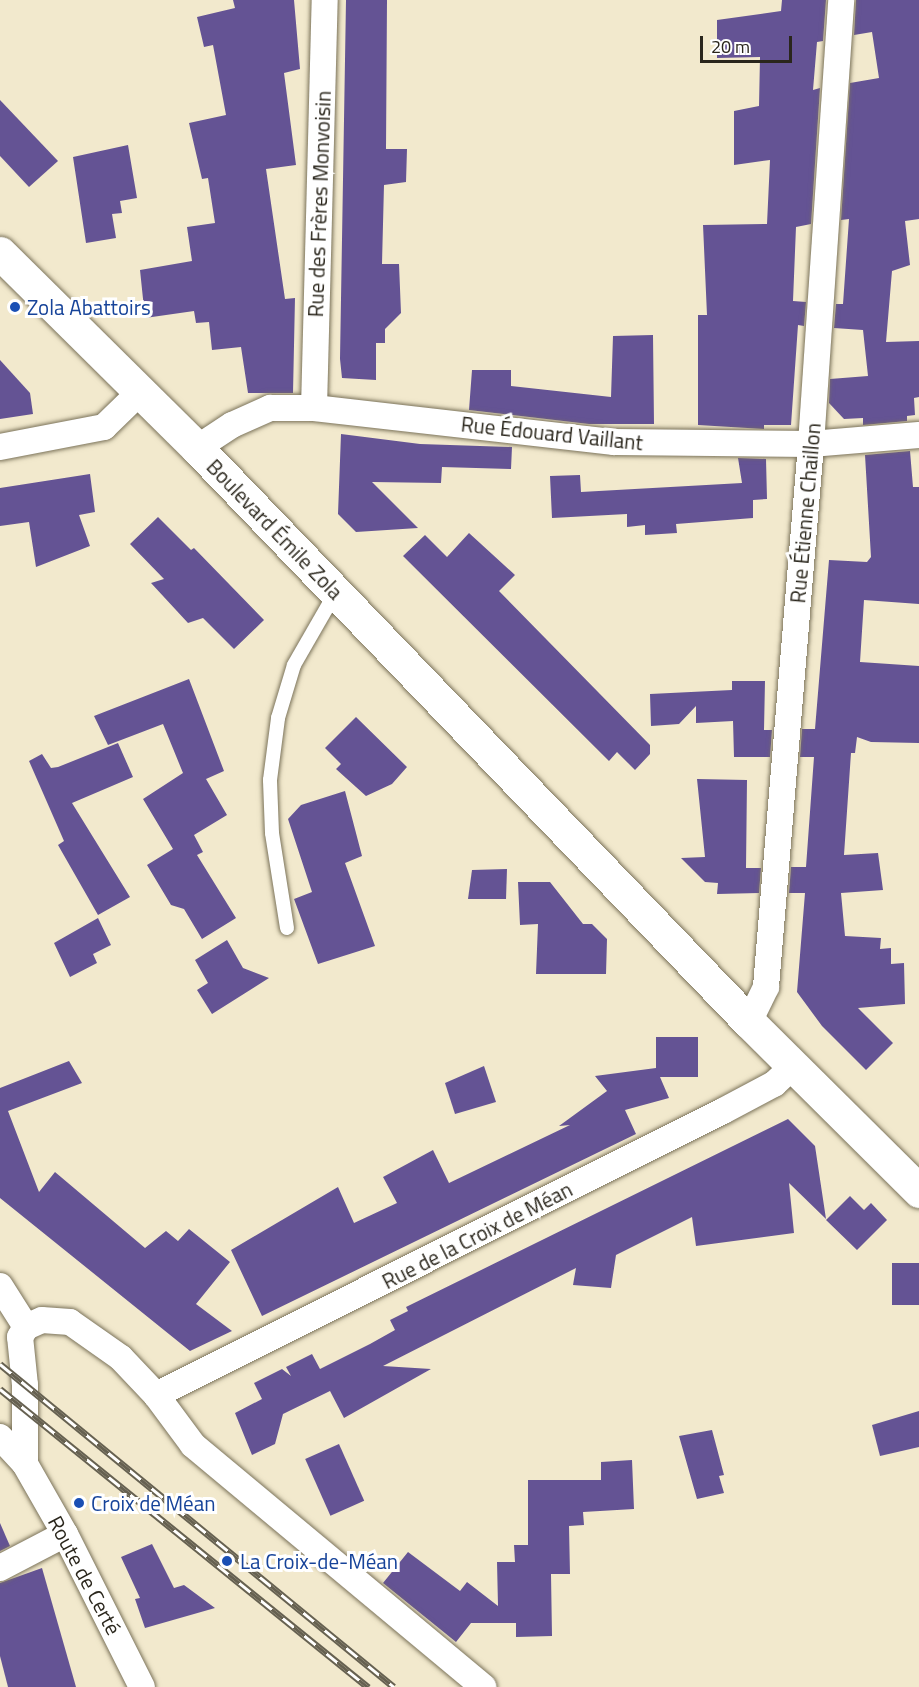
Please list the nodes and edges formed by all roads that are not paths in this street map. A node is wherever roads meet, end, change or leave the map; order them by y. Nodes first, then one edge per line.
1 (325, 0) edge
2 (841, 0) edge
3 (0, 253) edge
4 (141, 391) junction
5 (314, 408) junction
6 (919, 435) edge
7 (811, 444) junction
8 (0, 447) edge
9 (197, 448) junction
10 (336, 592) junction
11 (287, 928) dead end
12 (748, 1022) junction
13 (793, 1066) junction
14 (907, 1166) edge
15 (919, 1191) edge
16 (0, 1286) edge
17 (26, 1327) junction
18 (156, 1395) junction
19 (0, 1437) edge
20 (25, 1464) junction
21 (65, 1534) junction
22 (0, 1568) edge
23 (142, 1687) edge
24 (483, 1687) edge

1 - 5 street, Rue des Frères Monvoisin
2 - 7 street, Rue Étienne Chaillon
3 - 4 main road, Boulevard Émile Zola
4 - 8 street
4 - 9 main road, Boulevard Émile Zola
5 - 7 street, Rue Édouard Vaillant
5 - 9 street, Rue Édouard Vaillant
6 - 7 street, Rue Édouard Vaillant
7 - 12 street, Rue Étienne Chaillon
9 - 10 main road, Boulevard Émile Zola
10 - 11 lane
10 - 12 main road, Boulevard Émile Zola
12 - 13 main road, Boulevard Émile Zola
13 - 14 main road, Boulevard Émile Zola
13 - 18 street, Rue de la Croix de Méan
14 - 15 main road, Boulevard Émile Zola
16 - 17 street
17 - 18 street
17 - 20 street
18 - 24 street
19 - 20 street, Route de Certé
20 - 21 street, Route de Certé
21 - 22 street
21 - 23 street, Route de Certé

